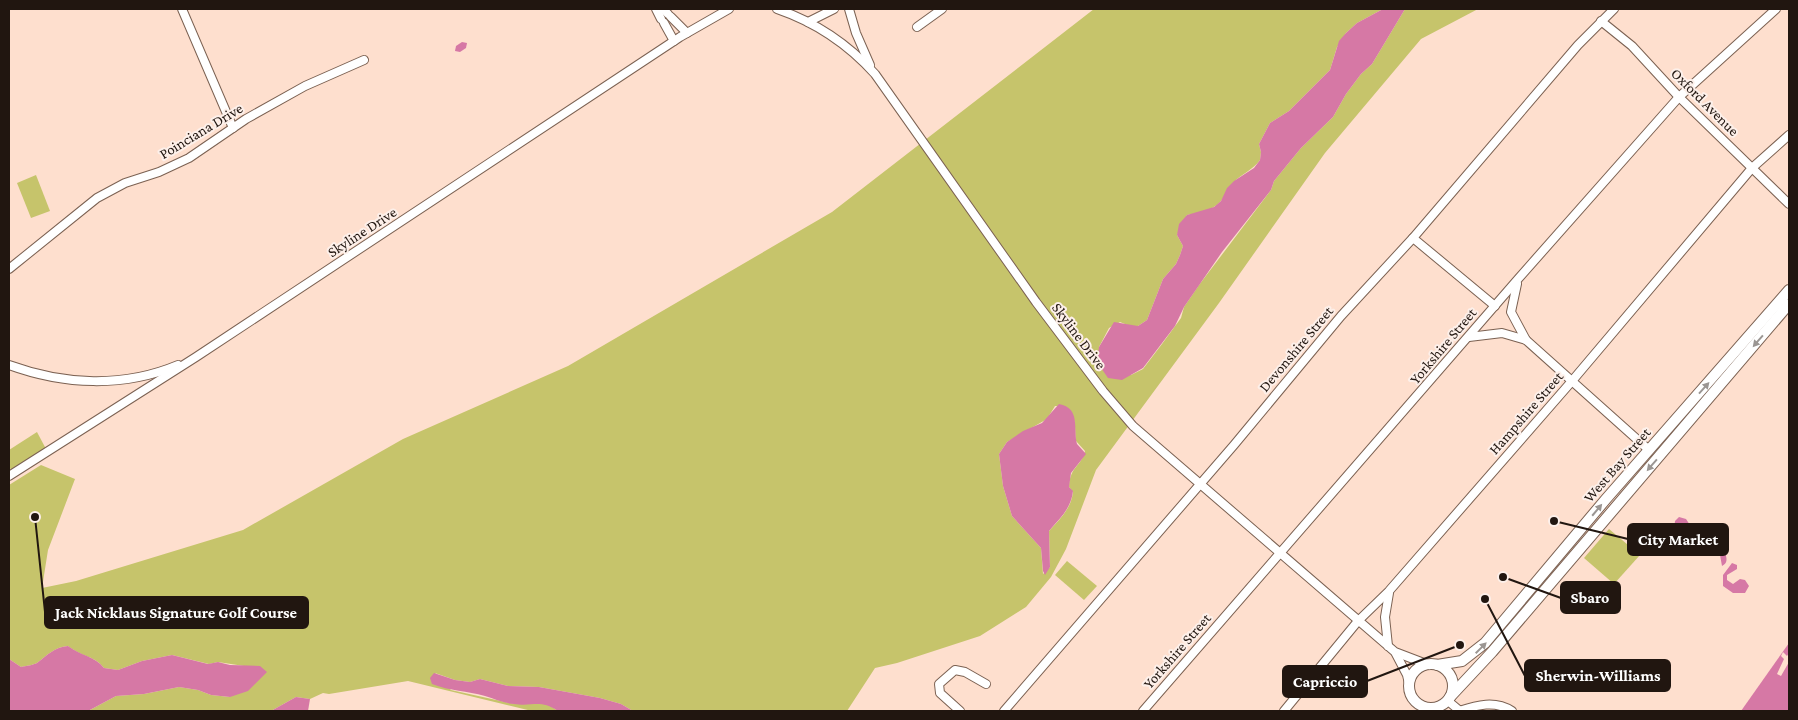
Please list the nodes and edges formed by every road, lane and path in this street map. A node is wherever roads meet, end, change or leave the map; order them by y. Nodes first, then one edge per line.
1 (182, 9) edge
2 (656, 9) edge
3 (729, 9) edge
4 (777, 9) edge
5 (834, 9) edge
6 (849, 9) edge
7 (942, 9) edge
8 (1614, 9) edge
9 (1776, 9) edge
10 (667, 13) edge
11 (1601, 21) junction
12 (808, 22) junction
13 (917, 27) dead end
14 (687, 33) junction
15 (674, 41) junction
16 (364, 60) dead end
17 (874, 74) junction
18 (1679, 98) junction
19 (233, 128) junction
20 (1789, 135) edge
21 (1752, 168) junction
22 (1789, 204) edge
23 (1413, 238) junction
24 (9, 269) edge
25 (1518, 279) junction
26 (1789, 290) edge
27 (1789, 304) edge
28 (1495, 306) junction
29 (1469, 337) junction
30 (1526, 340) junction
31 (196, 357) junction
32 (9, 365) edge
33 (1572, 382) junction
34 (1649, 450) junction
35 (9, 476) edge
36 (1200, 485) junction
37 (1280, 553) junction
38 (1389, 591) junction
39 (1358, 621) junction
40 (1389, 646) junction
41 (1395, 652) junction
42 (1433, 665) junction
43 (986, 684) dead end
44 (1410, 691) junction
45 (1445, 703) edge
46 (960, 711) edge
47 (1004, 711) edge
48 (1143, 711) edge
49 (1284, 711) edge
50 (1412, 711) edge
51 (1460, 711) edge
52 (1512, 711) edge

1 - 19 street
2 - 15 street
3 - 14 street, Skyline Drive
4 - 12 street, Skyline Drive
5 - 12 street
6 - 17 street
7 - 13 street
8 - 11 street, Devonshire Street
9 - 18 street, Yorkshire Street
10 - 14 street
11 - 18 street, Oxford Avenue
11 - 23 street, Devonshire Street
12 - 17 street, Skyline Drive
14 - 15 street, Skyline Drive
15 - 31 street, Skyline Drive
16 - 19 street, Poinciana Drive
17 - 36 street, Skyline Drive
18 - 21 street, Oxford Avenue
18 - 25 street, Yorkshire Street
19 - 24 street, Poinciana Drive
20 - 21 street, Hampshire Street
21 - 22 street, Oxford Avenue
21 - 33 street, Hampshire Street
23 - 28 street
23 - 36 street, Devonshire Street
25 - 28 street, Yorkshire Street
25 - 30 street
34 -> 26 main road, West Bay Street
27 -> 45 main road, West Bay Street
28 - 29 street, Yorkshire Street
29 - 30 street
29 - 37 street, Yorkshire Street
30 - 33 street
31 - 32 street
31 - 35 street, Skyline Drive
33 - 34 street
33 - 38 street, Hampshire Street
42 -> 34 main road, West Bay Street
36 - 37 street, Skyline Drive
36 - 47 street, Devonshire Street
37 - 39 street, Skyline Drive
37 - 48 street, Yorkshire Street
38 - 39 street, Hampshire Street
38 - 40 street
39 - 40 street, Skyline Drive
39 - 49 street, Hampshire Street
40 - 41 street, Skyline Drive
41 - 42 street, Skyline Drive
41 - 44 street, Skyline Drive
42 - 44 main road
42 - 45 main road
43 - 46 street
44 - 45 main road
44 - 50 main road
45 - 51 street
51 - 52 street

